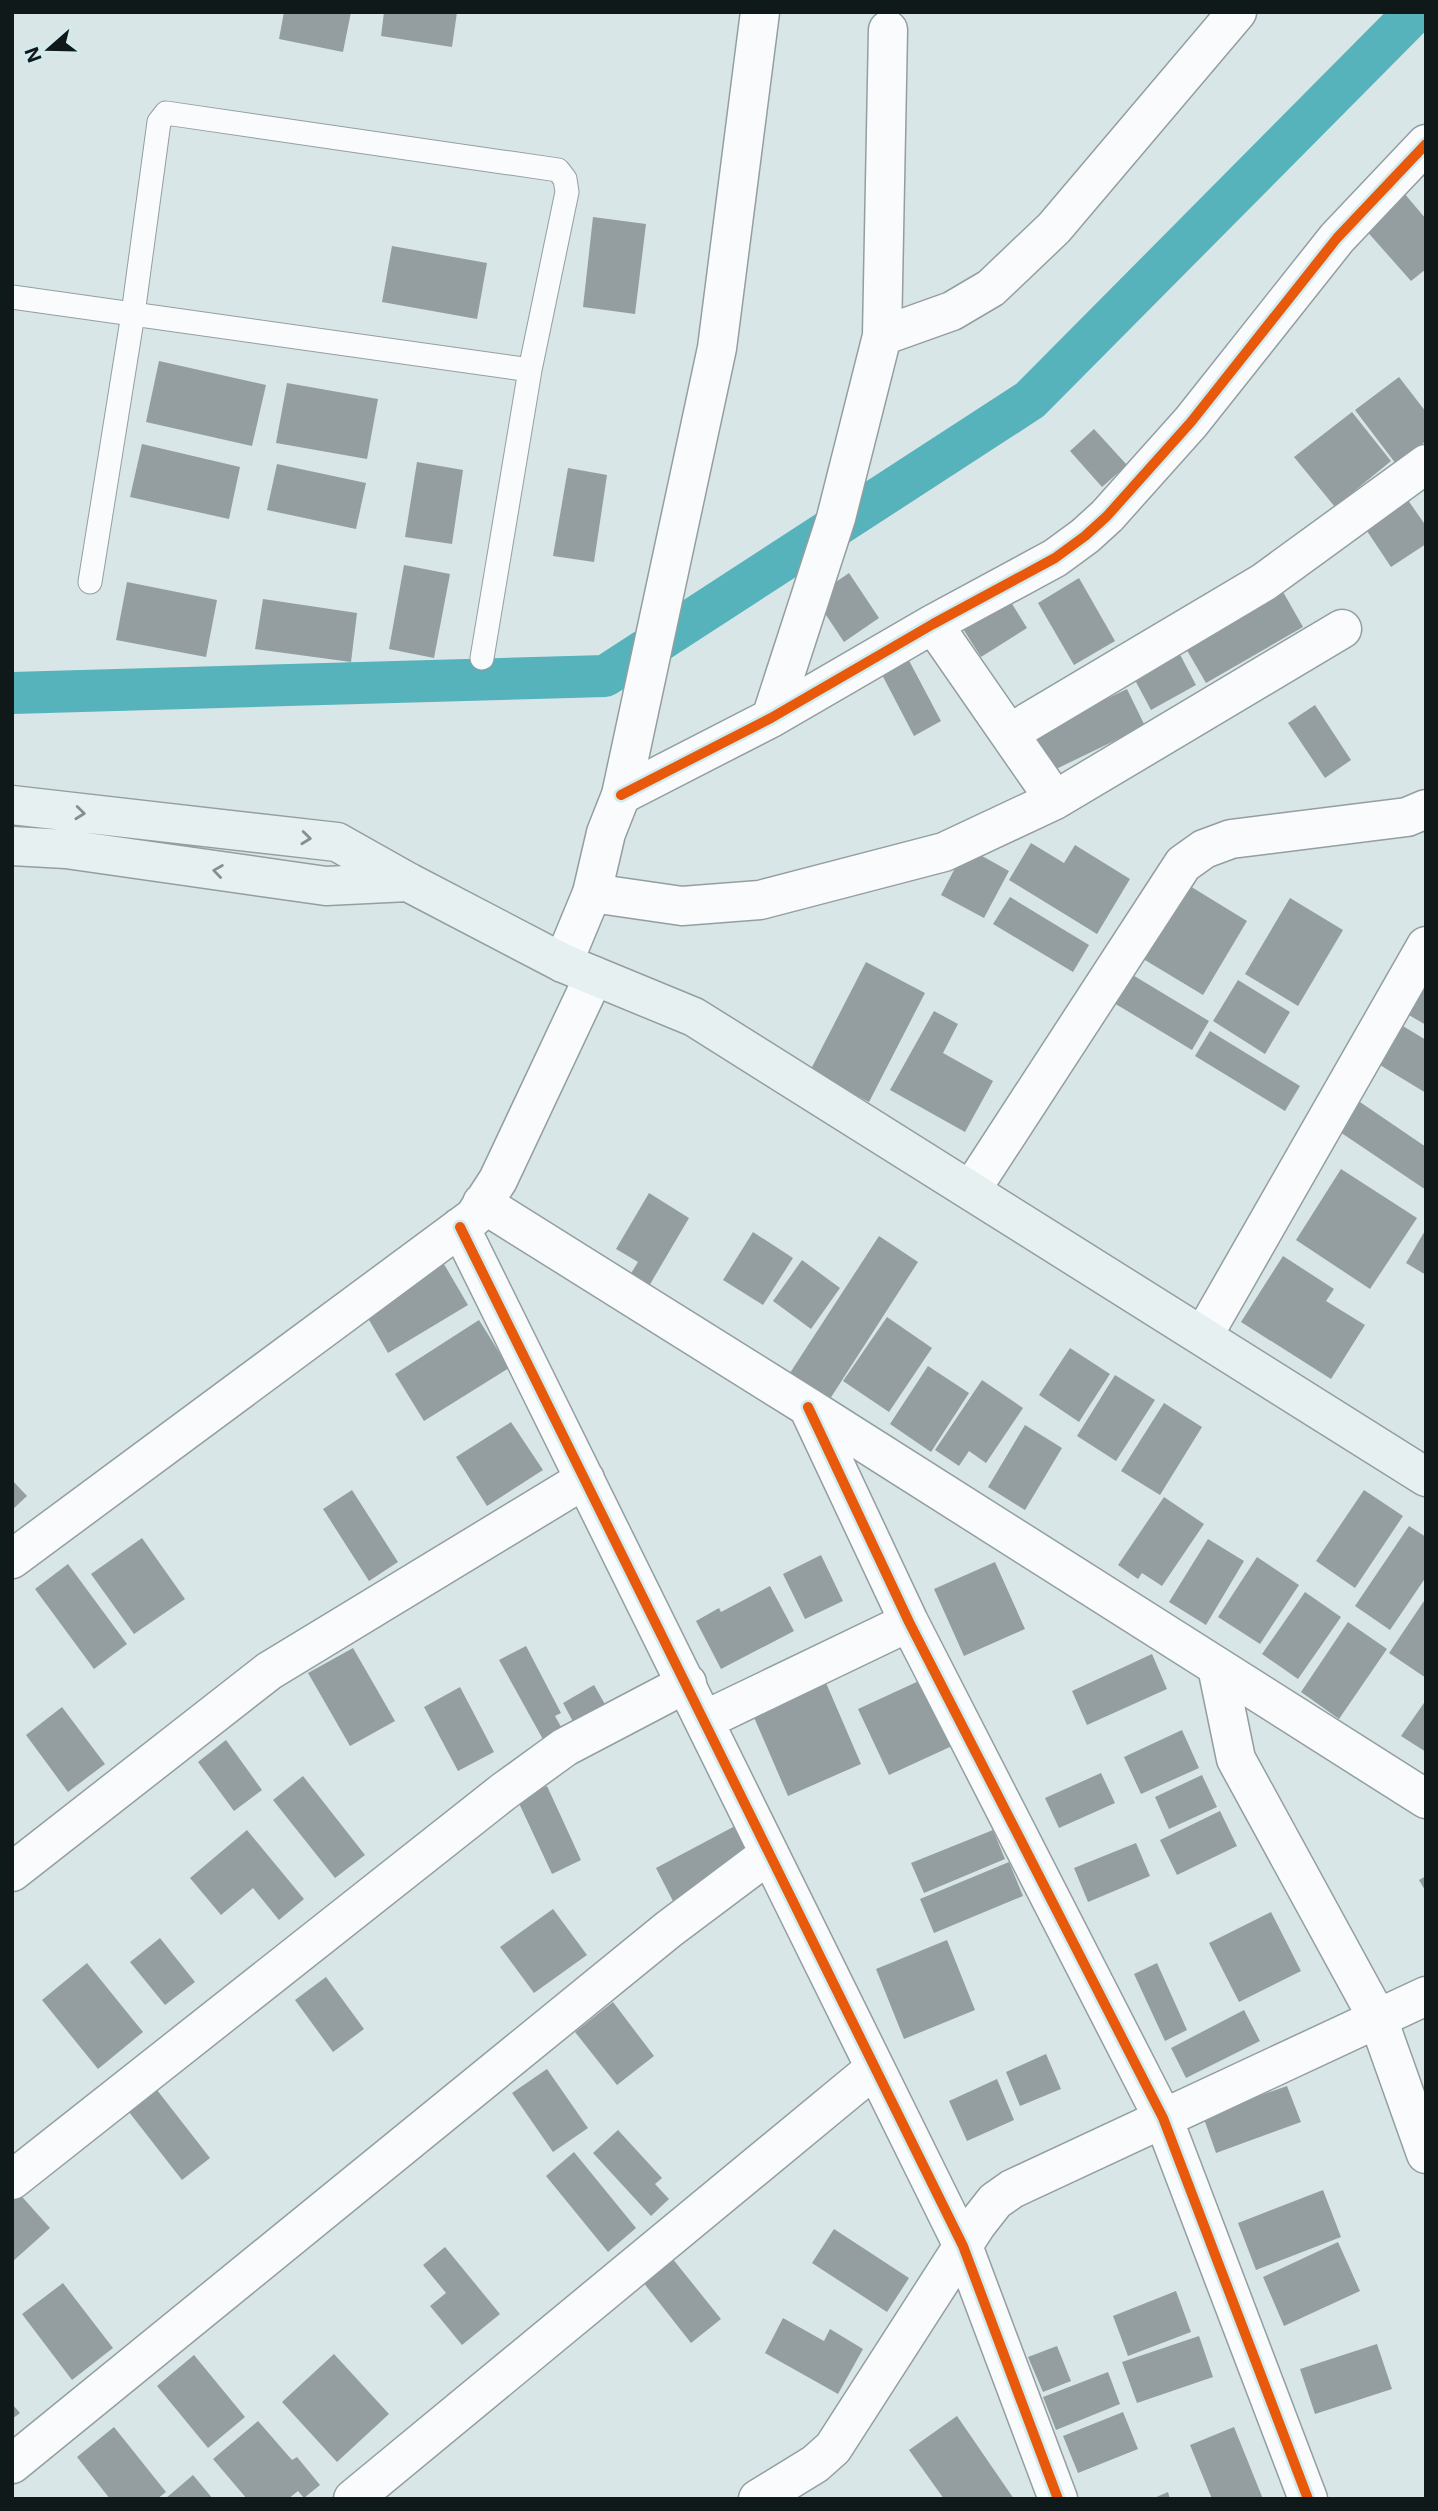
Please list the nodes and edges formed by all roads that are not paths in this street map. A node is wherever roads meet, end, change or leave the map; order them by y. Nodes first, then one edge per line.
1 (760, 12) edge
2 (1237, 12) edge
3 (888, 30) dead end
4 (1426, 144) edge
5 (12, 297) edge
6 (133, 314) junction
7 (882, 336) junction
8 (530, 370) junction
9 (1426, 464) edge
10 (90, 582) dead end
11 (933, 624) junction
12 (1342, 629) dead end
13 (482, 658) dead end
14 (771, 718) junction
15 (1010, 733) junction
16 (621, 795) junction
17 (1055, 800) junction
18 (12, 805) edge
19 (1426, 809) edge
20 (12, 846) edge
21 (408, 881) junction
22 (592, 892) junction
23 (1426, 946) edge
24 (578, 969) junction
25 (971, 1190) junction
26 (471, 1215) junction
27 (1203, 1336) junction
28 (808, 1407) junction
29 (1426, 1477) edge
30 (585, 1479) junction
31 (12, 1559) edge
32 (909, 1622) junction
33 (1217, 1667) junction
34 (687, 1684) junction
35 (705, 1720) junction
36 (1426, 1799) edge
37 (769, 1854) junction
38 (12, 1872) edge
39 (1426, 1996) edge
40 (1378, 2019) junction
41 (875, 2068) junction
42 (1163, 2118) junction
43 (1426, 2154) edge
44 (12, 2179) edge
45 (963, 2246) junction
46 (12, 2464) edge
47 (778, 2493) edge
48 (353, 2499) edge
49 (1058, 2499) edge
50 (1308, 2499) edge

1 - 16 street
2 - 7 street
3 - 7 street
4 - 11 street
5 - 6 lane
6 - 8 lane
6 - 8 lane
6 - 10 lane
7 - 14 street
8 - 13 lane
9 - 15 street
11 - 14 street
11 - 15 street
12 - 17 street
14 - 16 street
15 - 17 street
16 - 22 street
17 - 22 street
18 -> 21 main road
19 - 25 street
21 -> 20 main road
21 - 24 main road
22 - 24 street
23 - 27 street
24 - 25 main road
24 - 26 street
25 - 27 main road
26 - 28 street
26 - 30 street
26 - 31 street
27 - 29 main road
28 - 32 street
28 - 33 street
30 - 34 street
30 - 38 street
32 - 35 street
32 - 42 street
33 - 36 street
33 - 40 street
34 - 35 street
34 - 44 street
35 - 37 street
37 - 41 street
37 - 46 street
39 - 40 street
40 - 42 street
40 - 43 street
41 - 45 street
41 - 48 street
42 - 45 street
42 - 50 street
45 - 47 street
45 - 49 street

